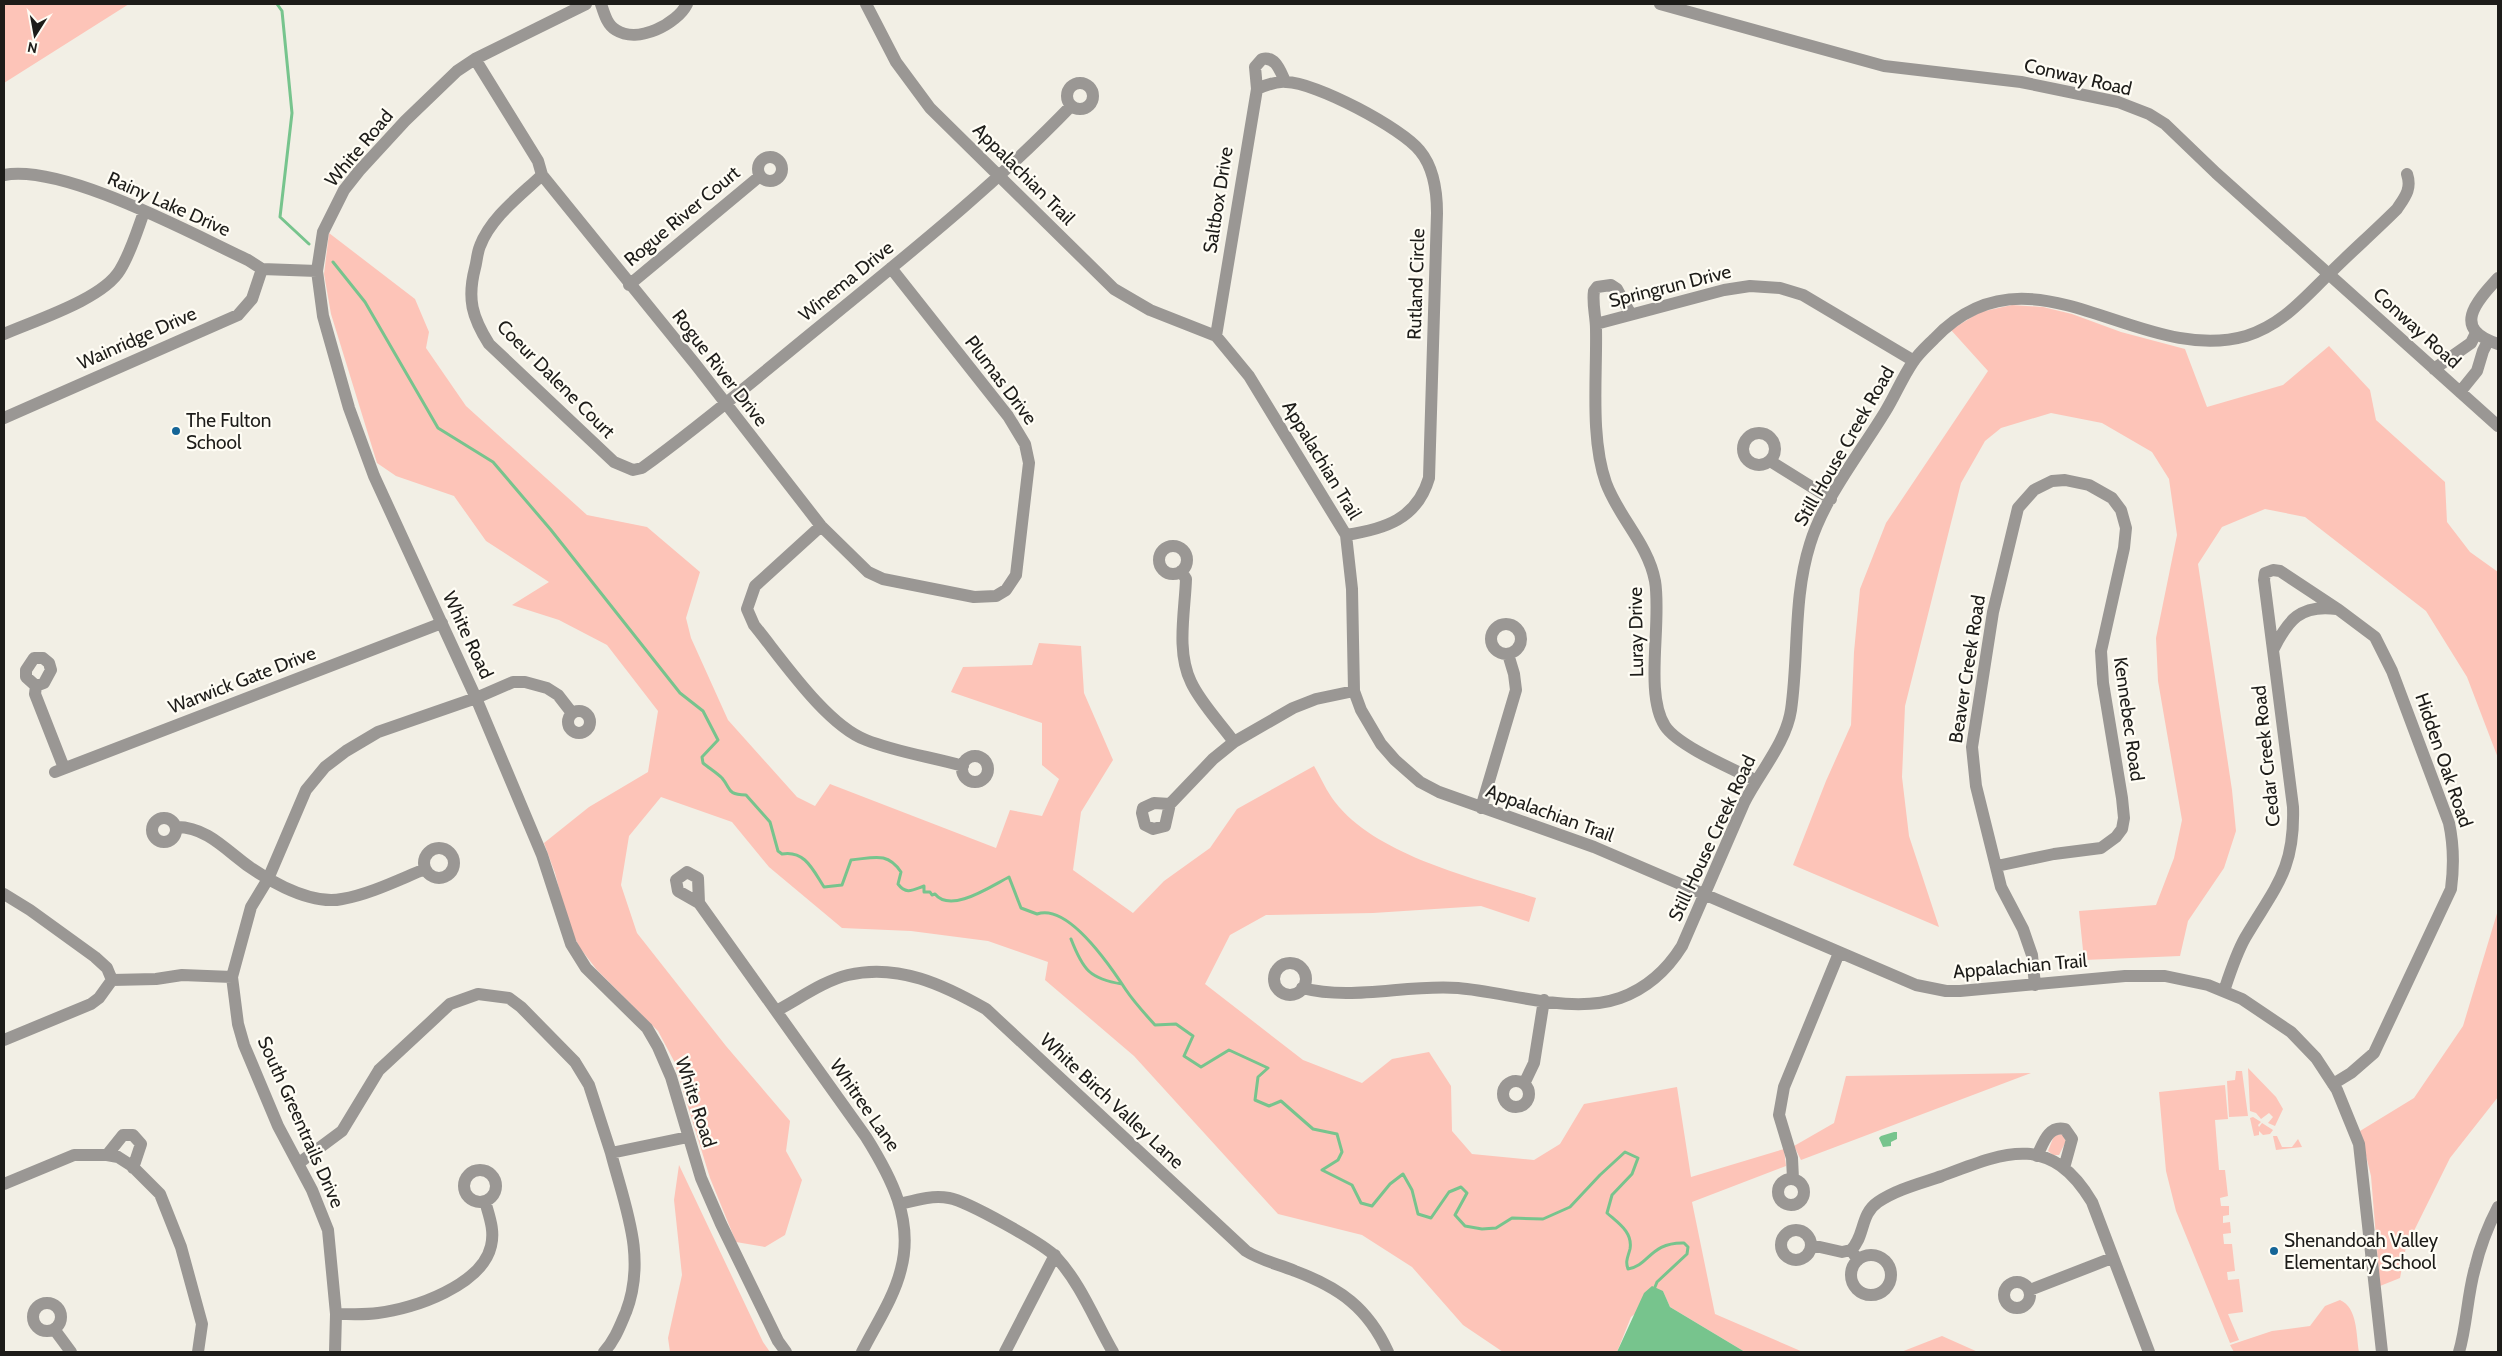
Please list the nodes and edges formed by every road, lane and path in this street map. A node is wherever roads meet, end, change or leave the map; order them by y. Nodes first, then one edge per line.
1 (586, 4) edge
2 (601, 4) edge
3 (687, 4) edge
4 (866, 4) edge
5 (1660, 4) edge
6 (475, 60) junction
7 (1280, 82) junction
8 (1257, 89) junction
9 (1071, 106) dead end
10 (542, 174) junction
11 (2407, 174) dead end
12 (4, 175) edge
13 (760, 176) dead end
14 (1001, 176) junction
15 (144, 212) junction
16 (891, 268) junction
17 (262, 269) junction
18 (317, 271) junction
19 (2328, 274) junction
20 (2498, 278) edge
21 (629, 284) junction
22 (1630, 313) junction
23 (1596, 324) junction
24 (2476, 333) junction
25 (4, 334) edge
26 (1216, 336) junction
27 (2493, 343) edge
28 (2463, 349) junction
29 (1914, 361) junction
30 (2479, 361) junction
31 (2434, 369) junction
32 (2460, 392) junction
33 (725, 403) junction
34 (4, 418) edge
35 (2498, 426) edge
36 (1770, 461) dead end
37 (633, 470) joint
38 (2075, 482) joint
39 (1831, 499) junction
40 (821, 526) junction
41 (1346, 535) junction
42 (1181, 571) dead end
43 (2265, 572) joint
44 (1006, 590) joint
45 (2339, 610) junction
46 (442, 623) junction
47 (2273, 650) junction
48 (1508, 654) dead end
49 (36, 686) dead end
50 (1354, 691) junction
51 (476, 698) junction
52 (572, 713) dead end
53 (1234, 742) junction
54 (963, 766) dead end
55 (1755, 780) junction
56 (1170, 804) dead end
57 (1481, 808) junction
58 (177, 827) dead end
59 (1997, 866) junction
60 (425, 869) dead end
61 (268, 879) junction
62 (4, 894) edge
63 (1705, 895) junction
64 (699, 903) dead end
65 (1839, 953) junction
66 (232, 977) junction
67 (112, 980) junction
68 (2035, 985) junction
69 (1302, 988) dead end
70 (2224, 991) junction
71 (1544, 1000) junction
72 (776, 1011) junction
73 (4, 1040) edge
74 (1524, 1084) dead end
75 (2333, 1084) junction
76 (688, 1137) junction
77 (612, 1153) junction
78 (112, 1156) junction
79 (2037, 1156) junction
80 (299, 1163) junction
81 (133, 1168) junction
82 (2064, 1168) junction
83 (1793, 1179) dead end
84 (4, 1184) edge
85 (485, 1201) dead end
86 (900, 1204) junction
87 (2498, 1207) edge
88 (1811, 1245) dead end
89 (1055, 1255) junction
90 (2112, 1258) junction
91 (2030, 1290) dead end
92 (336, 1314) junction
93 (54, 1329) dead end
94 (71, 1352) edge
95 (198, 1352) edge
96 (335, 1352) edge
97 (604, 1352) edge
98 (786, 1352) edge
99 (862, 1352) edge
100 (1005, 1352) edge
101 (1113, 1352) edge
102 (1388, 1352) edge
103 (2149, 1352) edge
104 (2382, 1352) edge
105 (2459, 1352) edge

1 - 6 street, White Road
2 - 3 street
4 - 14 street, Appalachian Trail
5 - 19 street, Conway Road
6 - 10 street, Rogue River Drive
6 - 18 street, White Road
7 - 8 street
7 - 8 street, Saltbox Drive
7 - 41 street, Rutland Circle
8 - 26 street, Saltbox Drive
9 - 14 street, Winema Drive
10 - 21 street, Rogue River Drive
10 - 37 street, Coeur Dalene Court
11 - 19 street, Still House Creek Road
12 - 15 street, Rainy Lake Drive
13 - 21 street, Rogue River Court
14 - 16 street, Winema Drive
14 - 26 street, Appalachian Trail
15 - 17 street, Rainy Lake Drive
15 - 25 street
16 - 33 street, Winema Drive
16 - 44 street, Plumas Drive
17 - 18 street, Rainy Lake Drive
17 - 34 street, Wainridge Drive
18 - 46 street, White Road
19 - 29 street, Still House Creek Road
19 - 31 street, Conway Road
20 - 24 street
21 - 33 street, Rogue River Drive
22 - 23 street, Springrun Drive
22 - 23 street, Luray Drive
22 - 29 street, Springrun Drive
23 - 55 street, Luray Drive
24 - 27 street
24 - 28 street
26 - 41 street, Appalachian Trail
27 - 30 street
28 - 30 street
28 - 31 street
29 - 39 street, Still House Creek Road
30 - 32 street
31 - 32 street, Conway Road
32 - 35 street, Conway Road
33 - 37 street, Winema Drive
33 - 40 street, Rogue River Drive
36 - 39 street
38 - 59 street, Beaver Creek Road
38 - 59 street, Kennebec Road
39 - 55 street, Still House Creek Road
40 - 44 street, Rogue River Drive
40 - 54 street
41 - 50 street, Appalachian Trail
42 - 53 street
43 - 45 street, Hidden Oak Road
43 - 47 street, Cedar Creek Road
45 - 47 street
45 - 75 street, Hidden Oak Road
46 - 49 street, Warwick Gate Drive
46 - 51 street, White Road
47 - 70 street, Cedar Creek Road
48 - 57 street
50 - 53 street
50 - 57 street, Appalachian Trail
51 - 52 street, South Greentrails Drive
51 - 61 street, South Greentrails Drive
51 - 76 street, White Road
53 - 56 street
55 - 63 street, Still House Creek Road
57 - 63 street, Appalachian Trail
58 - 61 street
59 - 68 street, Beaver Creek Road
60 - 61 street
61 - 66 street, South Greentrails Drive
62 - 67 street
63 - 65 street, Appalachian Trail
63 - 71 street, Still House Creek Road
64 - 72 street, Whitree Lane
65 - 68 street, Appalachian Trail
65 - 83 street
66 - 67 street
66 - 80 street, South Greentrails Drive
67 - 73 street
68 - 70 street, Appalachian Trail
69 - 71 street, Still House Creek Road
70 - 75 street, Appalachian Trail
71 - 74 street
72 - 86 street, Whitree Lane
72 - 102 street, White Birch Valley Lane
75 - 104 street, Appalachian Trail
76 - 77 street
76 - 98 street, White Road
77 - 80 street
77 - 97 street
78 - 81 street
78 - 81 street
78 - 84 street
79 - 82 street
79 - 82 street
79 - 88 street
80 - 92 street, South Greentrails Drive
81 - 95 street
82 - 90 street
85 - 92 street
86 - 89 street
86 - 99 street, Whitree Lane
87 - 105 street
89 - 100 street
89 - 101 street
90 - 91 street
90 - 103 street
92 - 96 street, South Greentrails Drive
93 - 94 street

